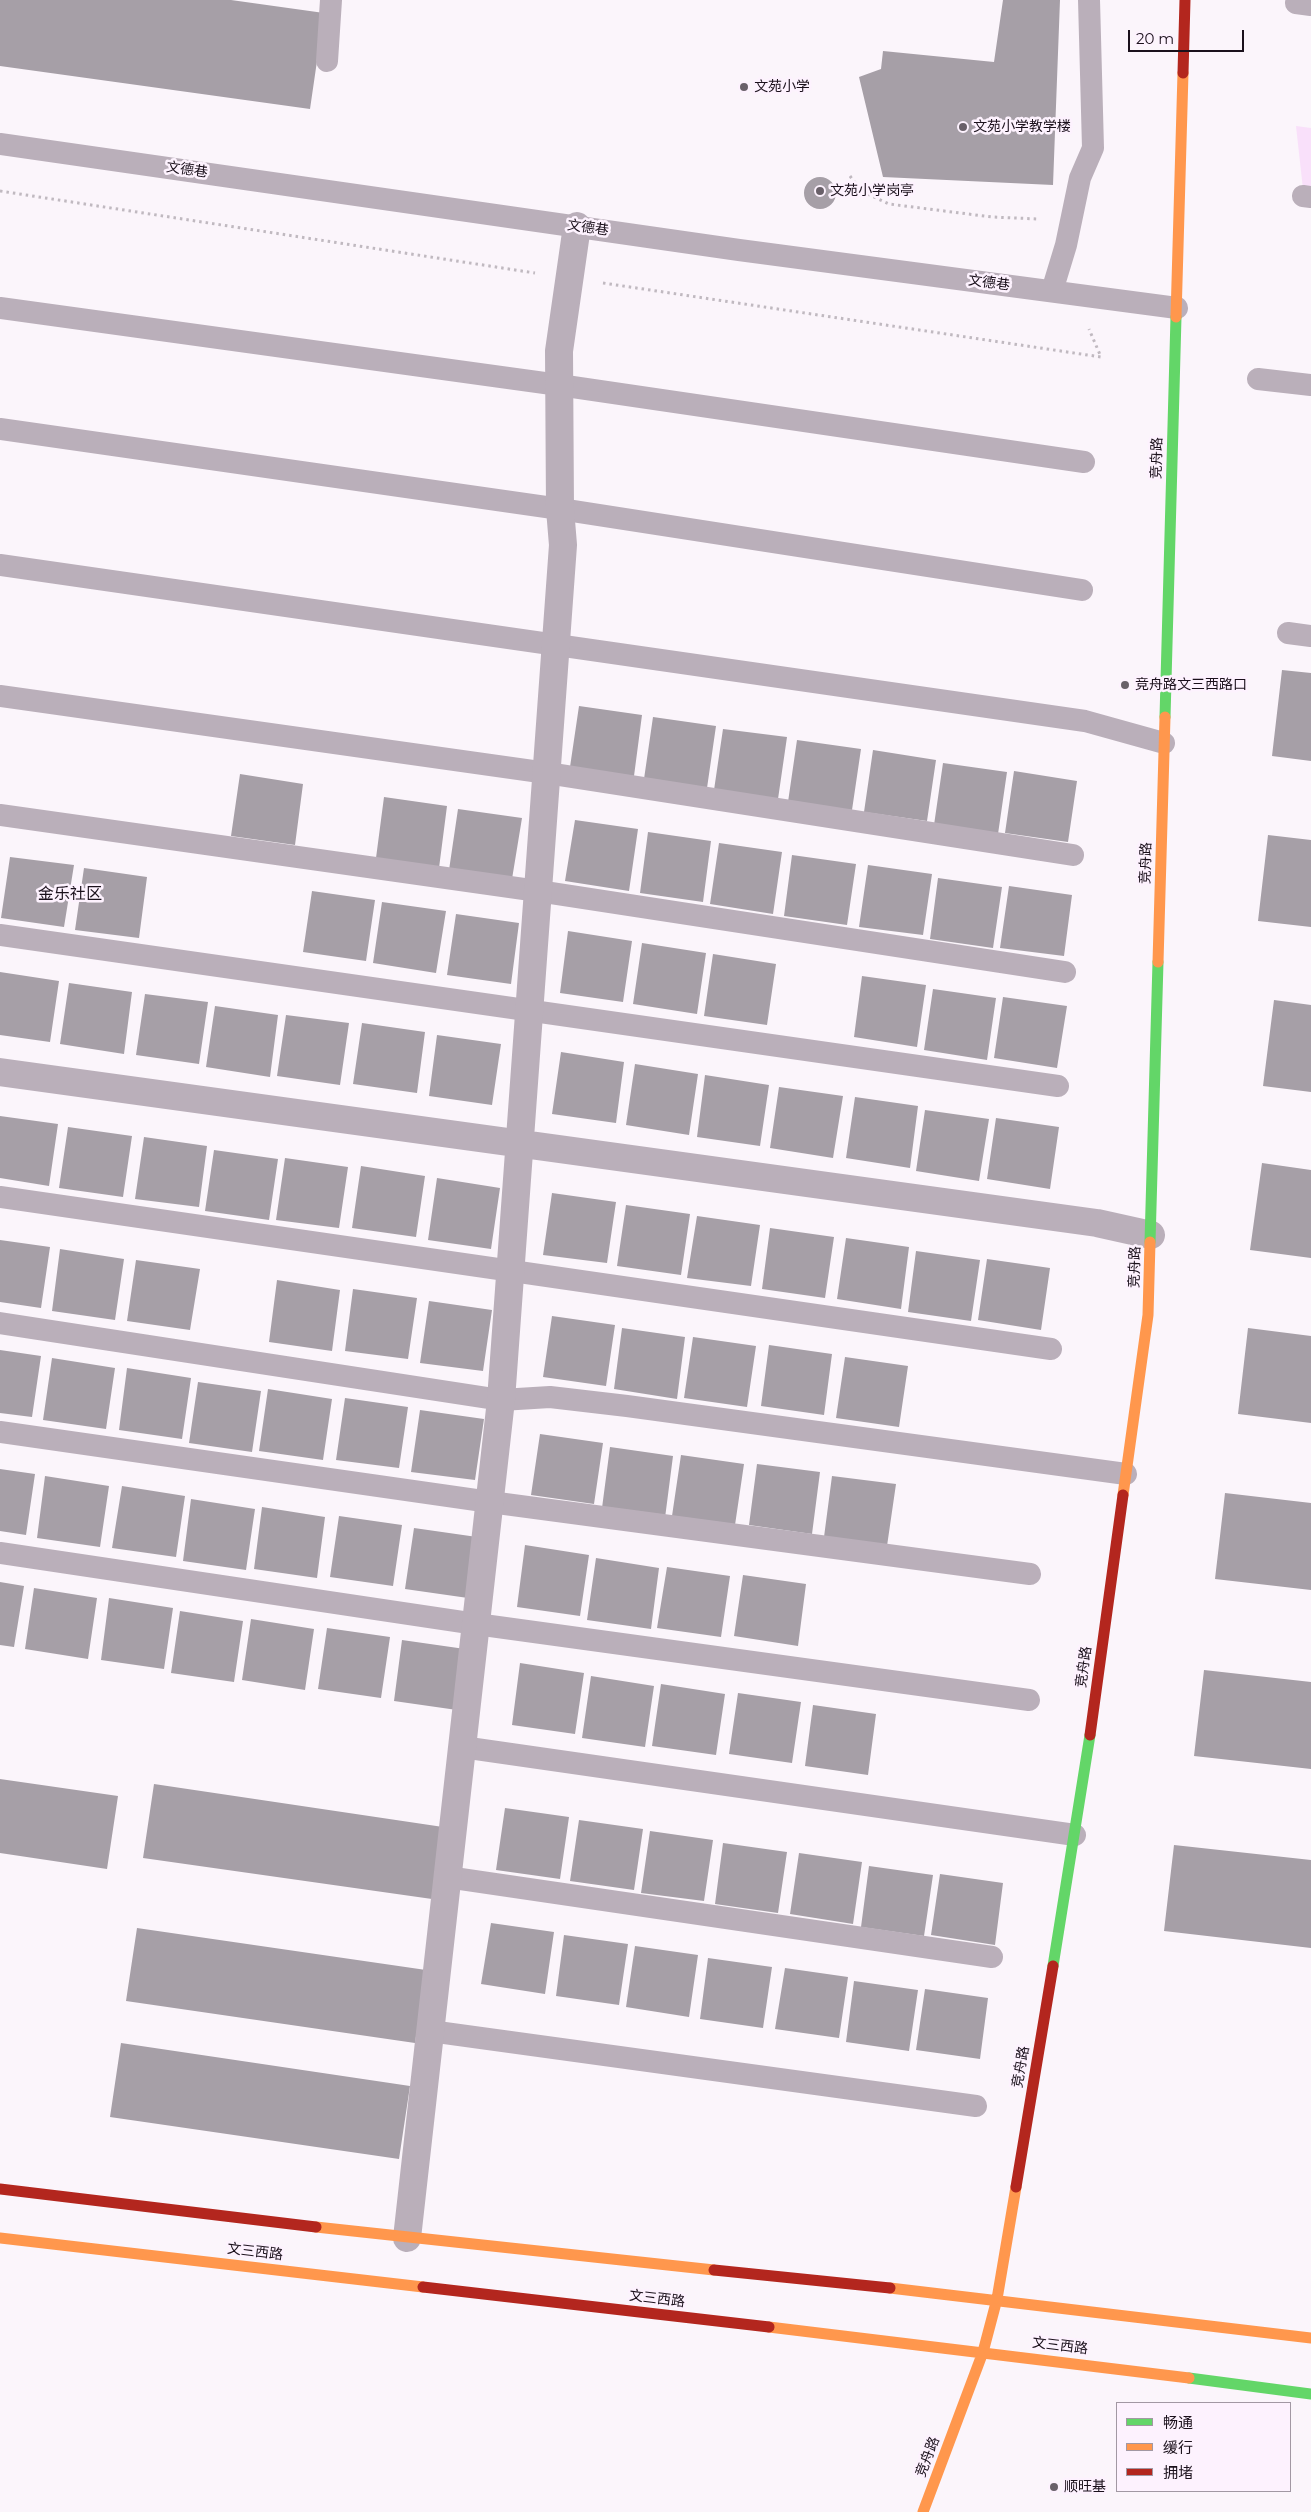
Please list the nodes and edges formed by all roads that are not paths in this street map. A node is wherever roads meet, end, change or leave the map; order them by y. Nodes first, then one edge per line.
1 (331, 0) edge
2 (1089, 0) edge
3 (1186, 0) edge
4 (327, 61) dead end
5 (0, 144) edge
6 (577, 226) junction
7 (1052, 291) junction
8 (0, 308) edge
9 (1177, 308) junction
10 (1258, 379) dead end
11 (559, 385) junction
12 (1311, 385) edge
13 (0, 429) edge
14 (1084, 462) dead end
15 (560, 509) junction
16 (0, 564) edge
17 (1082, 590) dead end
18 (1288, 633) dead end
19 (1311, 636) edge
20 (556, 644) junction
21 (0, 696) edge
22 (1164, 743) junction
23 (547, 773) junction
24 (0, 815) edge
25 (1072, 854) dead end
26 (538, 891) junction
27 (0, 935) edge
28 (1065, 972) dead end
29 (529, 1011) junction
30 (0, 1072) edge
31 (1058, 1086) dead end
32 (519, 1142) junction
33 (0, 1197) edge
34 (1151, 1235) junction
35 (510, 1270) junction
36 (0, 1323) edge
37 (1051, 1349) dead end
38 (501, 1400) junction
39 (0, 1432) edge
40 (1126, 1474) junction
41 (490, 1502) junction
42 (0, 1553) edge
43 (1030, 1574) dead end
44 (476, 1624) junction
45 (1029, 1700) dead end
46 (462, 1747) junction
47 (1075, 1835) junction
48 (447, 1877) junction
49 (992, 1957) dead end
50 (430, 2031) junction
51 (976, 2106) dead end
52 (0, 2189) edge
53 (0, 2238) edge
54 (407, 2238) junction
55 (997, 2299) junction
56 (1311, 2338) edge
57 (983, 2352) junction
58 (1311, 2394) edge
59 (923, 2512) edge

1 - 4 lane
2 - 7 lane
3 - 9 main road, 竞舟路
5 - 6 lane, 文德巷
6 - 7 lane, 文德巷
6 - 11 street
7 - 9 lane, 文德巷
8 - 11 lane
9 - 22 main road, 竞舟路
10 - 12 lane
11 - 14 lane
11 - 15 street
13 - 15 lane
15 - 17 lane
15 - 20 street
16 - 20 lane
18 - 19 lane
20 - 22 lane
20 - 23 street
21 - 23 lane
22 - 34 main road, 竞舟路
23 - 25 lane
23 - 26 street
24 - 26 lane
26 - 28 lane
26 - 29 street
27 - 29 lane
29 - 31 lane
29 - 32 street
30 - 32 street
32 - 34 street
32 - 35 street
33 - 35 lane
34 - 40 main road, 竞舟路
35 - 37 lane
35 - 38 street
36 - 38 lane
38 - 40 lane
38 - 41 street
39 - 41 lane
40 - 47 main road, 竞舟路
41 - 43 lane
41 - 44 street
42 - 44 lane
44 - 45 lane
44 - 46 street
46 - 47 lane
46 - 48 street
47 - 55 main road, 竞舟路
48 - 49 lane
48 - 50 street
50 - 51 lane
50 - 54 street
52 - 54 main road
53 - 57 main road, 文三西路
54 - 55 main road
55 - 56 main road
55 - 57 main road, 竞舟路
57 - 58 main road, 文三西路
57 - 59 main road, 竞舟路

